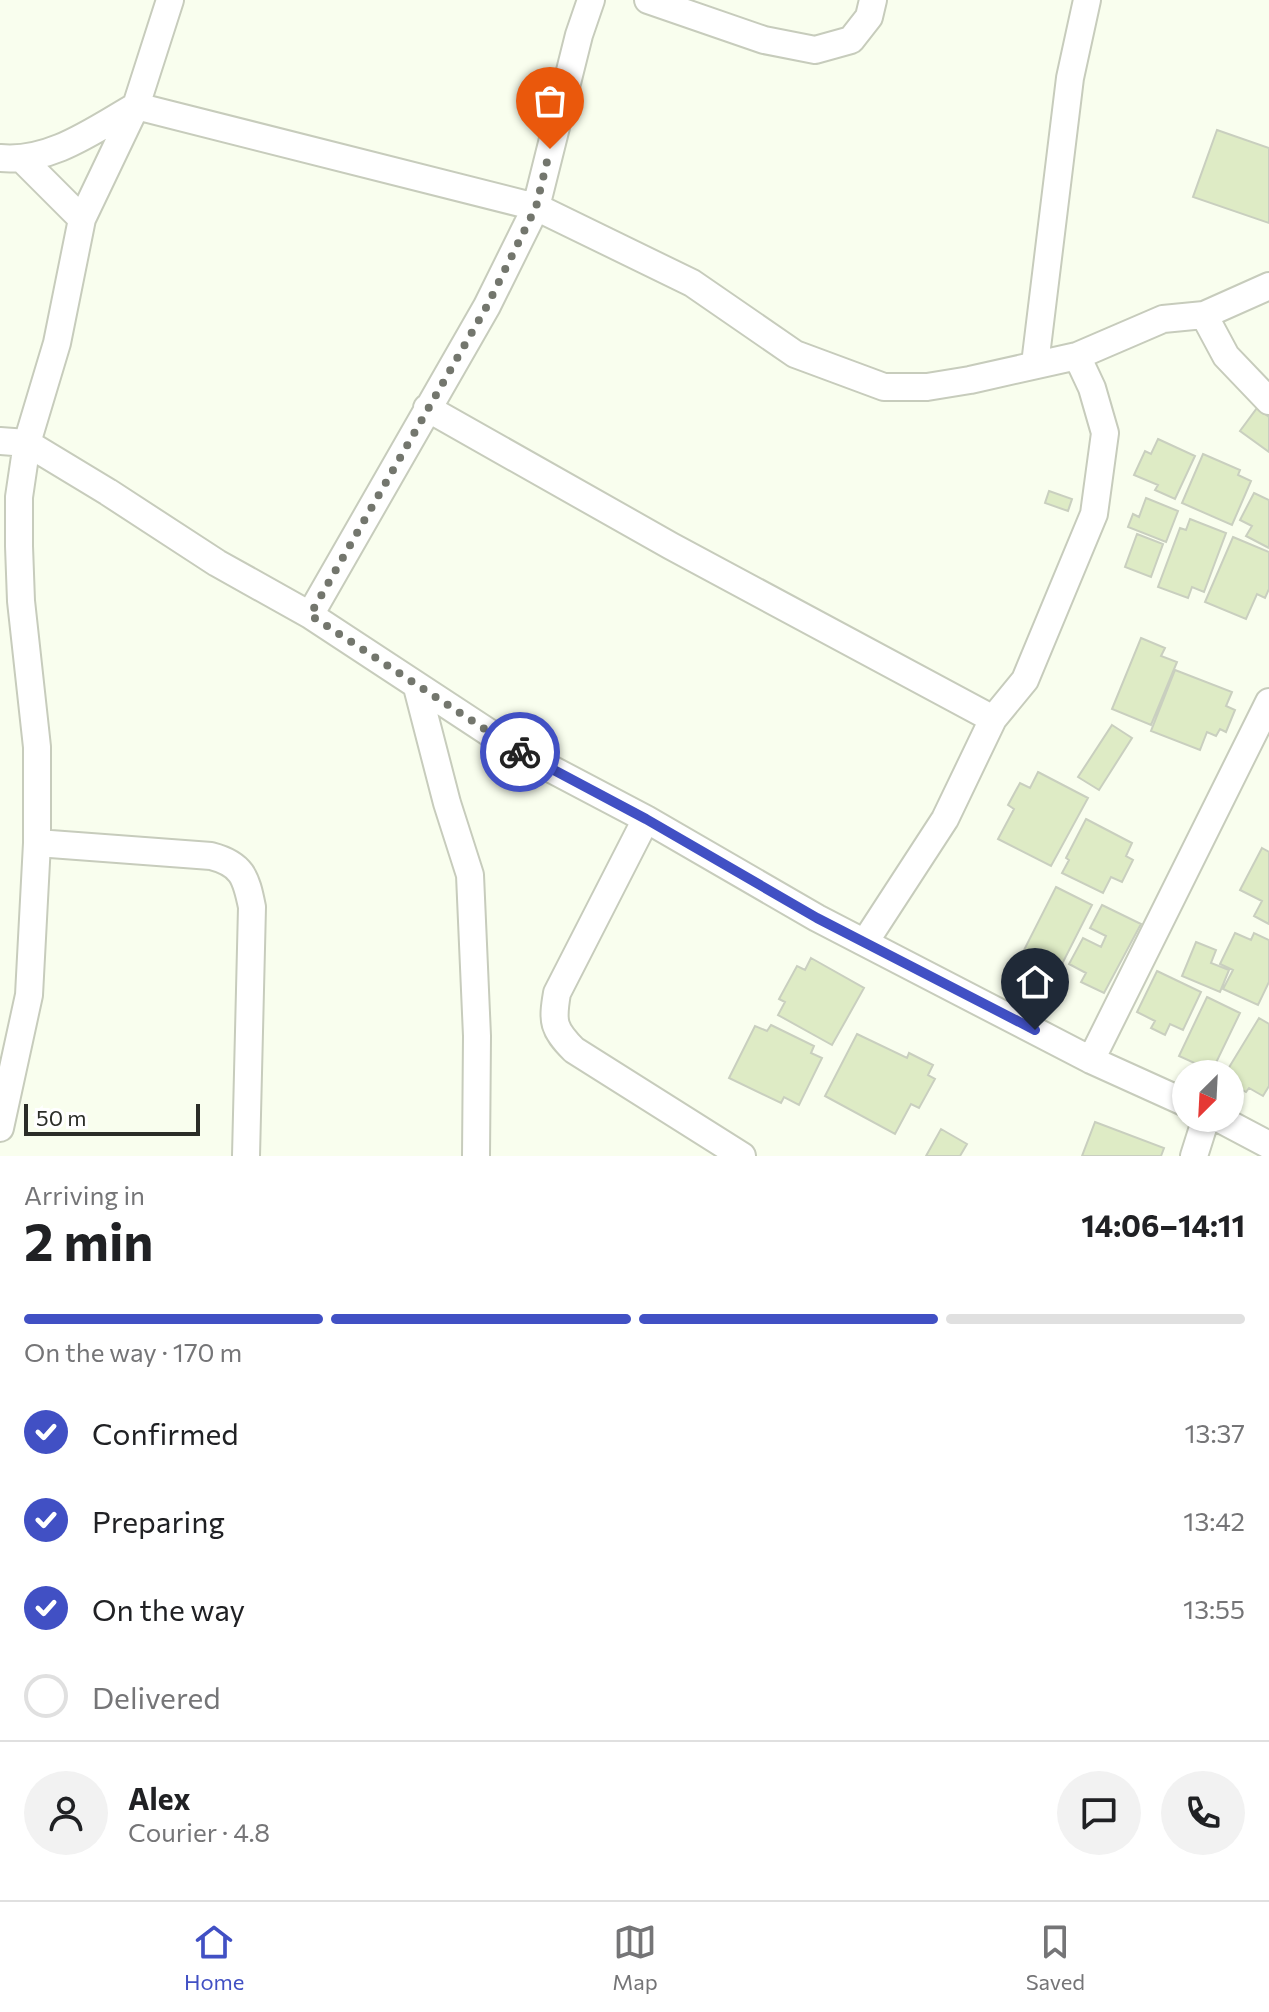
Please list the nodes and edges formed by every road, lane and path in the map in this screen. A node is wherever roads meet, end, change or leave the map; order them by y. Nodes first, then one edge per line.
1 (170, 0) edge
2 (591, 0) edge
3 (648, 0) edge
4 (873, 0) edge
5 (1087, 0) edge
6 (136, 106) junction
7 (12, 159) edge
8 (536, 207) junction
9 (82, 219) junction
10 (1269, 286) edge
11 (1204, 315) junction
12 (1077, 356) junction
13 (1035, 364) junction
14 (1269, 401) edge
15 (427, 408) junction
16 (0, 441) edge
17 (27, 443) junction
18 (310, 615) junction
19 (417, 687) junction
20 (1269, 702) edge
21 (993, 719) junction
22 (646, 819) junction
23 (37, 843) junction
24 (865, 942) junction
25 (1091, 1060) junction
26 (1172, 1097) edge
27 (0, 1128) edge
28 (1202, 1132) edge
29 (1244, 1132) edge
30 (1269, 1145) edge
31 (246, 1156) edge
32 (476, 1156) edge
33 (742, 1156) edge
34 (1194, 1156) edge

1 - 6 street
2 - 8 street
3 - 4 street
5 - 13 street
6 - 7 street
6 - 8 street
6 - 9 street
7 - 9 street
8 - 13 street
8 - 15 street
9 - 17 street
10 - 11 street
11 - 12 street
11 - 14 street
12 - 13 street
12 - 21 street
15 - 18 street
15 - 21 street
16 - 17 street
17 - 18 street
17 - 23 street
18 - 19 street
19 - 22 street
19 - 32 street
20 - 25 street
21 - 24 street
22 - 24 street
22 - 33 street
23 - 27 street
23 - 31 street
24 - 25 street
25 - 26 street
28 - 34 street
29 - 30 street

